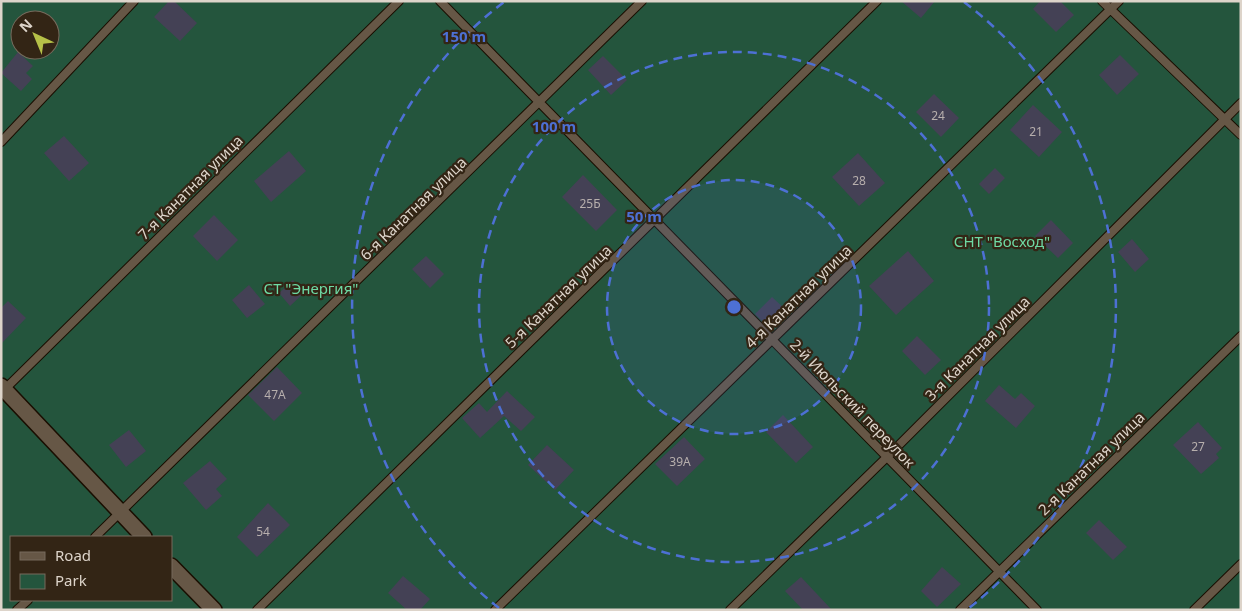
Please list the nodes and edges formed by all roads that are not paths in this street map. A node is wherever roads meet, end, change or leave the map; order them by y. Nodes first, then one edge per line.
1 (134, 1) edge
2 (399, 1) edge
3 (440, 1) edge
4 (642, 1) edge
5 (877, 1) edge
6 (1102, 1) edge
7 (1119, 1) edge
8 (1110, 10) junction
9 (1241, 102) edge
10 (540, 103) junction
11 (1225, 118) junction
12 (1241, 135) edge
13 (1, 142) edge
14 (654, 220) junction
15 (1241, 336) edge
16 (772, 340) junction
17 (2, 389) edge
18 (888, 457) junction
19 (121, 513) junction
20 (96, 536) edge
21 (143, 536) edge
22 (1241, 564) edge
23 (172, 567) edge
24 (1000, 572) junction
25 (27, 601) edge
26 (17, 610) edge
27 (214, 610) edge
28 (257, 610) edge
29 (495, 610) edge
30 (730, 610) edge
31 (960, 610) edge
32 (1037, 610) edge
33 (1194, 610) edge

1 - 13 lane
2 - 17 lane, 7-я Канатная улица
3 - 10 lane, 2-й Июльский переулок
4 - 10 lane, 6-я Канатная улица
5 - 14 lane, 5-я Канатная улица
6 - 8 lane
7 - 8 lane, 4-я Канатная улица
8 - 11 lane
8 - 16 lane, 4-я Канатная улица
9 - 11 lane, 3-я Канатная улица
10 - 14 lane, 2-й Июльский переулок
10 - 19 lane, 6-я Канатная улица
11 - 12 lane
11 - 18 lane, 3-я Канатная улица
14 - 16 lane, 2-й Июльский переулок
14 - 28 lane, 5-я Канатная улица
15 - 24 lane, 2-я Канатная улица
16 - 18 lane, 2-й Июльский переулок
16 - 29 lane, 4-я Канатная улица
17 - 19 street
18 - 24 lane, 2-й Июльский переулок
18 - 30 lane, 3-я Канатная улица
19 - 20 lane, 6-я Канатная улица
19 - 21 street
22 - 33 lane
23 - 27 street
24 - 31 lane, 2-я Канатная улица
24 - 32 lane, 2-й Июльский переулок
25 - 26 lane

